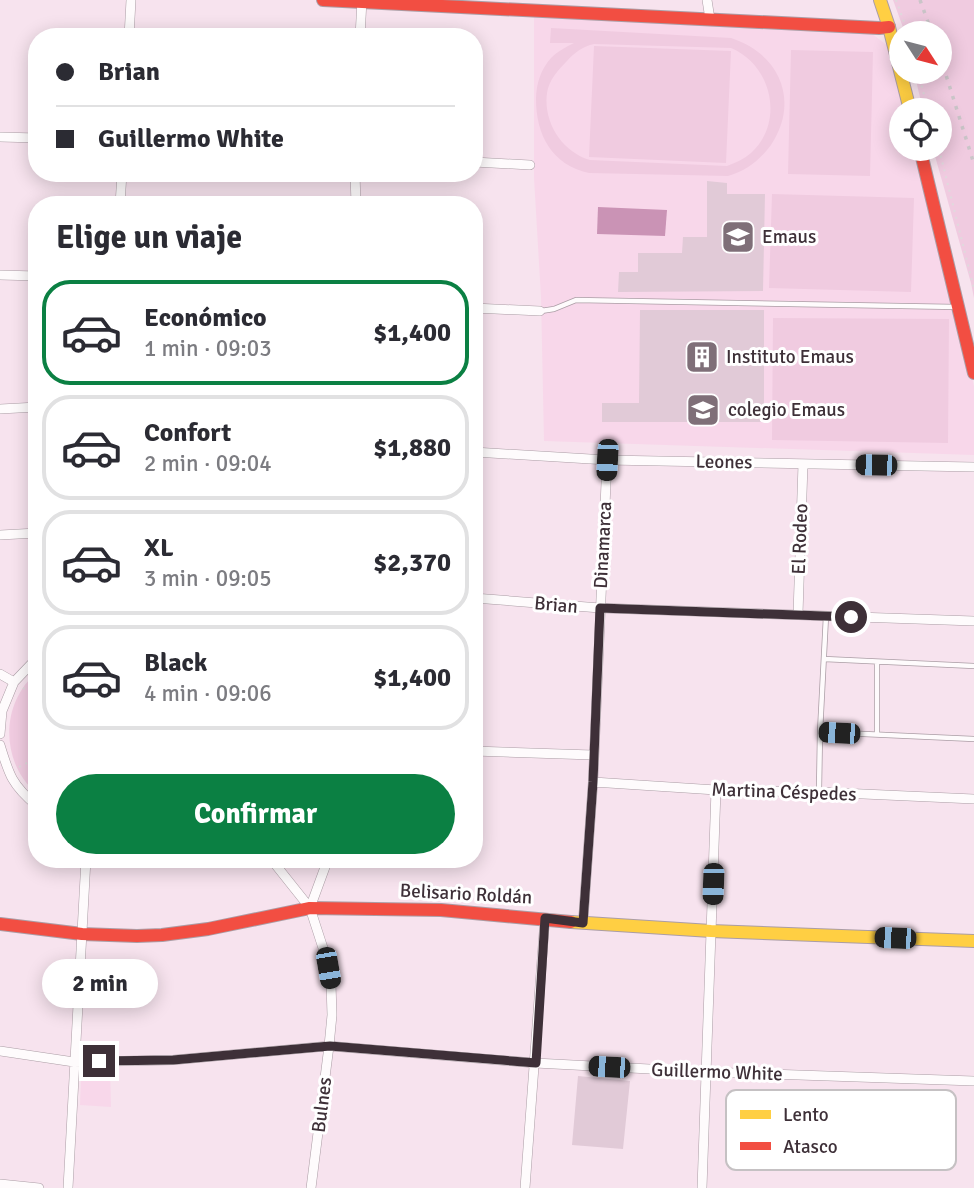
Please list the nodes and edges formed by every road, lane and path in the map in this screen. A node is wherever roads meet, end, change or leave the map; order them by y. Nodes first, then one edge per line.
1 (131, 0) edge
2 (323, 0) edge
3 (707, 0) edge
4 (880, 0) edge
5 (896, 0) edge
6 (362, 1) edge
7 (528, 6) edge
8 (710, 19) junction
9 (904, 21) edge
10 (889, 27) joint
11 (129, 28) edge
12 (360, 28) edge
13 (0, 136) edge
14 (28, 138) edge
15 (923, 161) edge
16 (942, 161) edge
17 (483, 162) edge
18 (530, 165) dead end
19 (0, 275) edge
20 (28, 276) edge
21 (974, 289) edge
22 (958, 307) junction
23 (483, 308) edge
24 (540, 311) joint
25 (974, 373) edge
26 (28, 407) edge
27 (0, 409) edge
28 (483, 453) edge
29 (607, 460) junction
30 (803, 464) junction
31 (974, 467) edge
32 (28, 534) edge
33 (0, 536) edge
34 (483, 599) edge
35 (600, 608) junction
36 (797, 614) junction
37 (826, 616) junction
38 (974, 621) edge
39 (824, 659) junction
40 (877, 662) junction
41 (28, 667) edge
42 (974, 667) edge
43 (0, 674) edge
44 (14, 682) junction
45 (28, 691) edge
46 (820, 732) junction
47 (0, 734) edge
48 (877, 735) junction
49 (974, 738) edge
50 (0, 745) edge
51 (483, 751) edge
52 (593, 755) junction
53 (28, 763) edge
54 (4, 775) edge
55 (593, 782) junction
56 (716, 790) junction
57 (819, 792) junction
58 (28, 799) edge
59 (974, 799) edge
60 (86, 868) edge
61 (278, 868) edge
62 (325, 868) edge
63 (310, 908) junction
64 (545, 918) junction
65 (0, 923) edge
66 (583, 923) junction
67 (711, 932) junction
68 (82, 934) junction
69 (974, 941) edge
70 (330, 1046) junction
71 (0, 1051) edge
72 (74, 1062) junction
73 (536, 1063) junction
74 (707, 1072) junction
75 (974, 1081) edge
76 (0, 1184) edge
77 (39, 1188) edge
78 (68, 1188) edge
79 (311, 1188) edge
80 (525, 1188) edge
81 (702, 1188) edge

1 - 11 street
2 - 6 street
3 - 8 street
4 - 10 street
5 - 9 path
6 - 7 street
6 - 12 street
7 - 8 street
8 - 10 street
13 - 14 street
15 - 22 street
16 - 21 path
17 - 18 street
19 - 20 street
22 - 24 lane
22 - 25 street
23 - 24 street
26 - 27 street
28 - 29 street, Leones
29 - 30 street, Leones
29 - 35 street, Dinamarca
30 - 31 street, Leones
30 - 36 street, El Rodeo
32 - 33 street
34 - 35 street, Brian
35 - 36 street, Brian
35 - 52 street, Dinamarca
36 - 37 street, Brian
37 - 38 street, Brian
37 - 39 lane
39 - 40 lane
39 - 46 lane
40 - 42 lane
40 - 48 lane
41 - 44 street
43 - 44 street
44 - 45 path
44 - 47 street
46 - 48 lane
46 - 57 lane
48 - 49 lane
50 - 54 street
51 - 52 street
52 - 55 street, Dinamarca
53 - 54 path
54 - 58 street
55 - 56 street, Martina Céspedes
55 - 66 street, Dinamarca
56 - 57 street, Martina Céspedes
56 - 67 street
57 - 59 street, Martina Céspedes
60 - 68 street
61 - 63 street
62 - 63 street
63 - 64 street, Belisario Roldán
63 - 68 street, Belisario Roldán
63 - 70 street, Bulnes
64 - 66 street, Belisario Roldán
64 - 73 street
65 - 68 street, Belisario Roldán
66 - 67 street, Belisario Roldán
67 - 69 street, Belisario Roldán
67 - 74 street
68 - 72 street
70 - 72 street, Guillermo White
70 - 73 street, Guillermo White
70 - 79 street, Bulnes
71 - 72 street, Guillermo White
72 - 78 street
73 - 74 street, Guillermo White
73 - 80 street
74 - 75 street, Guillermo White
74 - 81 street
76 - 77 street

